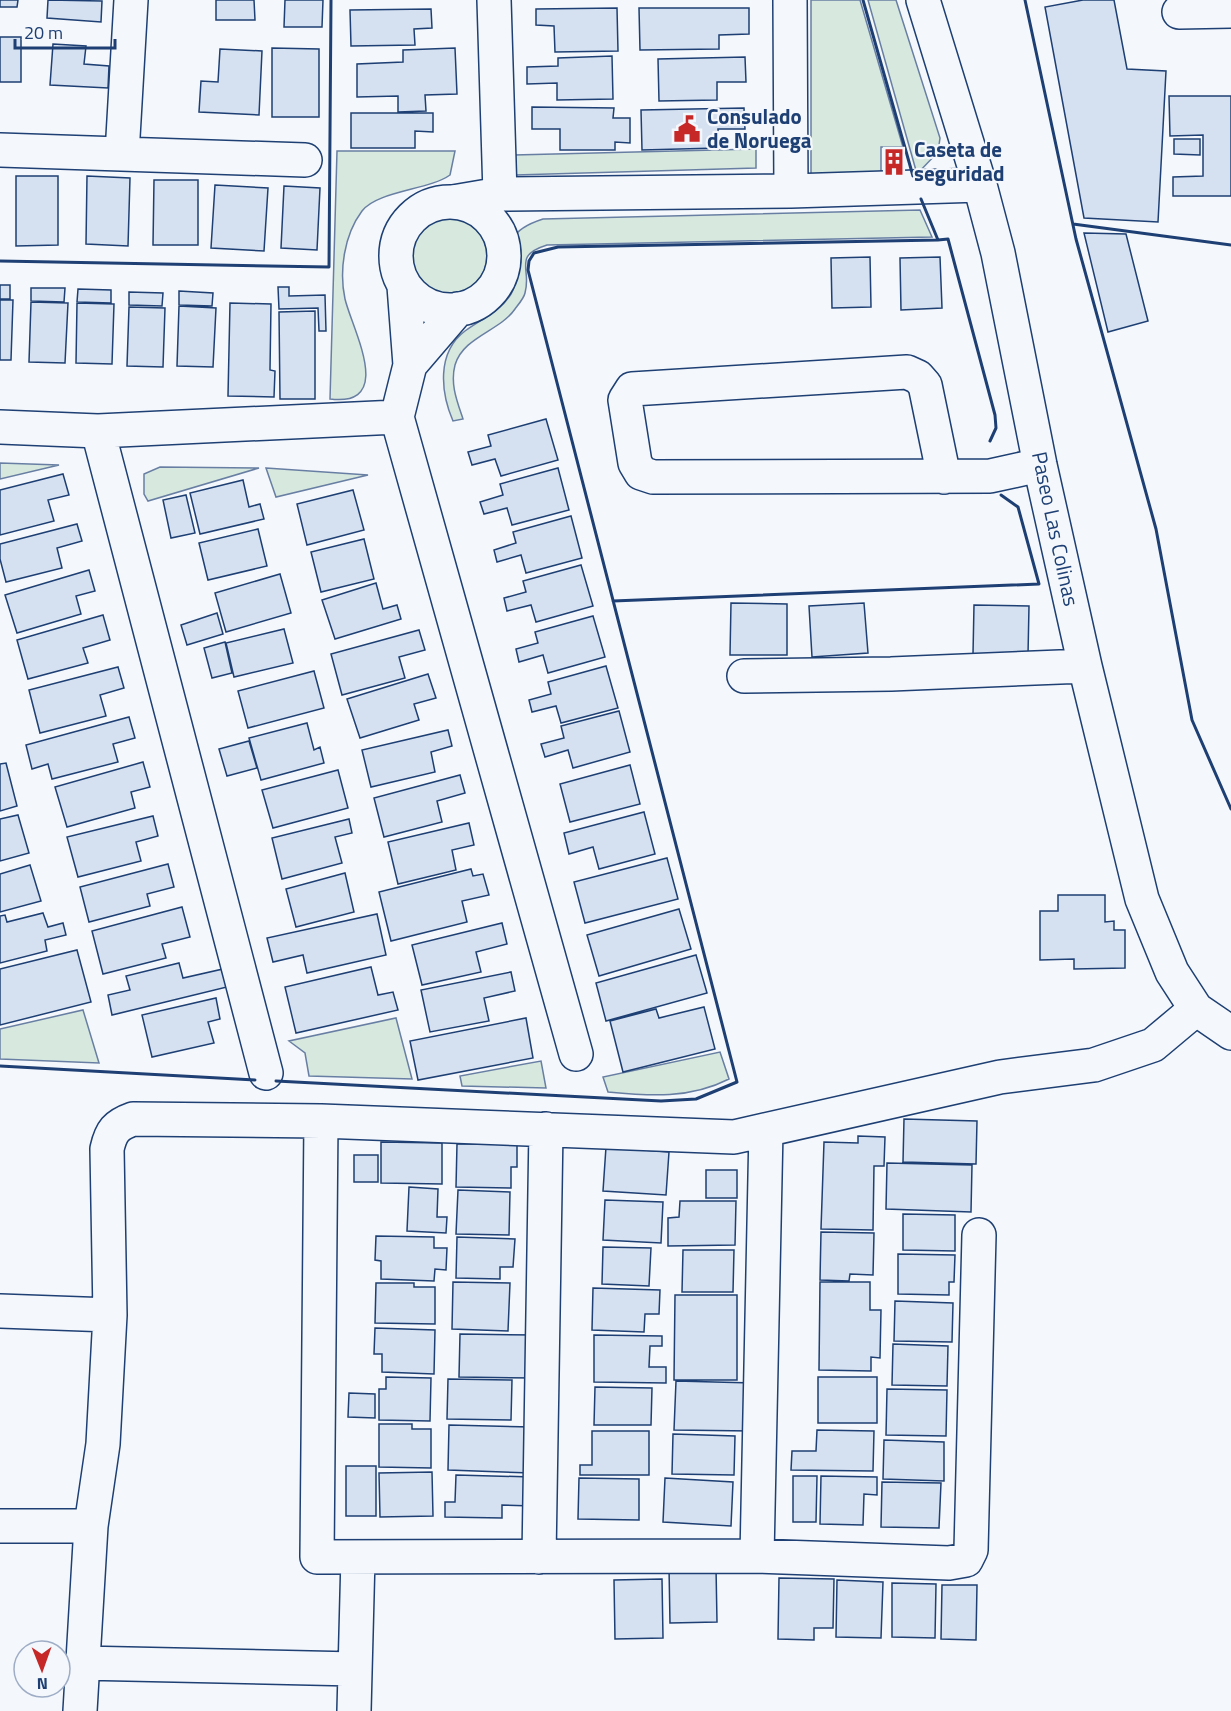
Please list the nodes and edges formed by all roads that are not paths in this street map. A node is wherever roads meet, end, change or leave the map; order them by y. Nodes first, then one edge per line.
1 (131, 0) edge
2 (494, 0) edge
3 (790, 0) edge
4 (923, 0) edge
5 (1231, 11) edge
6 (1179, 12) dead end
7 (0, 150) edge
8 (122, 154) junction
9 (305, 160) dead end
10 (980, 185) junction
11 (791, 191) junction
12 (515, 194) junction
13 (453, 202) junction
14 (500, 236) junction
15 (404, 286) junction
16 (458, 309) junction
17 (410, 364) junction
18 (397, 417) junction
19 (0, 427) edge
20 (98, 431) junction
21 (1040, 465) junction
22 (944, 477) junction
23 (1085, 666) junction
24 (744, 676) dead end
25 (1196, 1009) junction
26 (1231, 1033) edge
27 (576, 1054) dead end
28 (266, 1073) dead end
29 (321, 1121) junction
30 (546, 1129) junction
31 (766, 1130) junction
32 (979, 1234) dead end
33 (0, 1311) edge
34 (110, 1315) junction
35 (0, 1526) edge
36 (90, 1526) junction
37 (358, 1557) junction
38 (539, 1557) junction
39 (757, 1557) junction
40 (81, 1663) junction
41 (355, 1669) junction
42 (80, 1711) edge
43 (354, 1711) edge

1 - 8 street
2 - 12 street
3 - 11 street
4 - 10 street, Paseo Las Colinas
5 - 6 street
7 - 8 street
8 - 9 street
10 - 11 street
10 - 21 street, Paseo Las Colinas
11 - 12 street
12 - 13 street
12 - 14 street
13 - 14 street
13 - 15 street
14 - 16 street
15 - 16 street
15 - 17 street
16 - 17 street
17 - 18 street
18 - 20 street
18 - 27 street
19 - 20 street
20 - 28 street
21 - 22 street
21 - 23 street, Paseo Las Colinas
22 - 22 street
23 - 24 street
23 - 25 street, Paseo Las Colinas
25 - 26 street, Paseo Las Colinas
25 - 31 street
29 - 30 street
29 - 34 street
29 - 37 street
30 - 31 street
30 - 38 street
31 - 39 street
32 - 39 street
33 - 34 street
34 - 36 street
35 - 36 street
36 - 40 street
37 - 38 street
37 - 41 street
38 - 39 street
40 - 41 street
40 - 42 street
41 - 43 street

